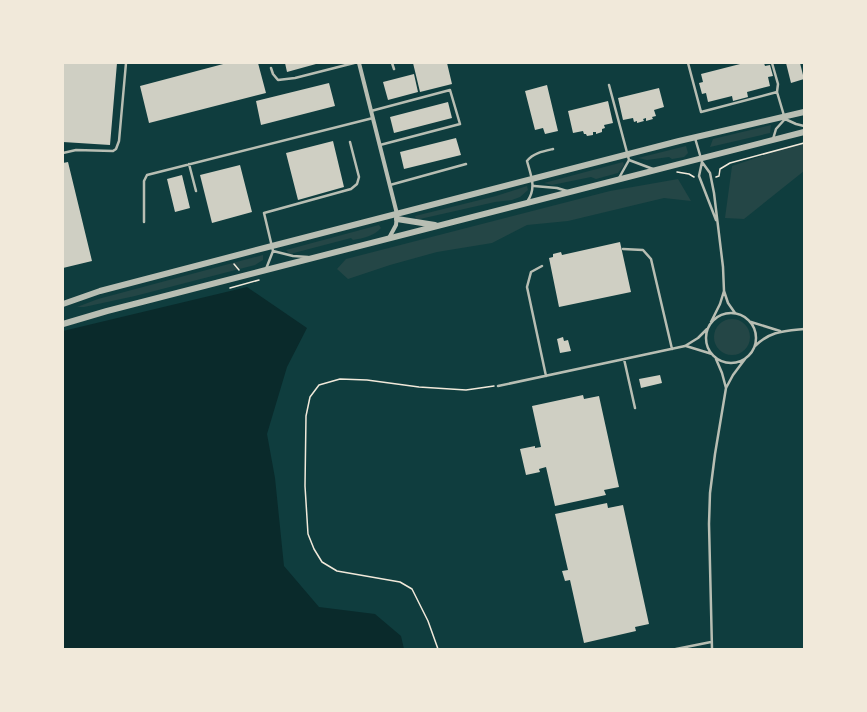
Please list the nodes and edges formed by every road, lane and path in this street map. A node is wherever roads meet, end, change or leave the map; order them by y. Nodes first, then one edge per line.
1 (126, 63) edge
2 (354, 63) edge
3 (359, 63) edge
4 (392, 63) edge
5 (688, 63) edge
6 (772, 63) edge
7 (271, 68) dead end
8 (394, 69) dead end
9 (609, 86) dead end
10 (777, 92) junction
11 (371, 111) junction
12 (804, 112) edge
13 (373, 118) junction
14 (784, 118) junction
15 (804, 126) edge
16 (804, 132) edge
17 (695, 138) junction
18 (772, 140) junction
19 (350, 142) dead end
20 (804, 143) edge
21 (379, 145) junction
22 (553, 149) dead end
23 (63, 153) edge
24 (628, 158) junction
25 (701, 160) junction
26 (189, 164) junction
27 (466, 164) dead end
28 (656, 170) junction
29 (675, 172) dead end
30 (711, 178) junction
31 (618, 180) junction
32 (701, 181) junction
33 (533, 183) junction
34 (389, 185) junction
35 (196, 191) dead end
36 (572, 192) junction
37 (525, 204) junction
38 (397, 217) junction
39 (144, 222) dead end
40 (717, 225) junction
41 (438, 226) junction
42 (388, 238) junction
43 (272, 248) junction
44 (623, 249) dead end
45 (229, 257) junction
46 (314, 257) junction
47 (542, 266) dead end
48 (266, 270) junction
49 (243, 276) junction
50 (260, 280) dead end
51 (245, 284) junction
52 (230, 288) dead end
53 (724, 291) junction
54 (63, 304) edge
55 (735, 313) junction
56 (750, 321) junction
57 (711, 322) junction
58 (63, 324) edge
59 (707, 329) junction
60 (804, 330) edge
61 (781, 331) junction
62 (685, 346) junction
63 (755, 346) junction
64 (672, 349) junction
65 (712, 354) junction
66 (624, 359) junction
67 (716, 359) junction
68 (745, 359) junction
69 (546, 376) junction
70 (498, 386) joint
71 (726, 388) junction
72 (635, 408) dead end
73 (711, 642) junction
74 (438, 649) edge
75 (676, 649) edge
76 (712, 649) edge

1 - 23 lane
2 - 7 lane
3 - 11 street
4 - 8 lane
5 - 10 lane
6 - 10 lane
9 - 24 lane
10 - 14 lane
11 - 13 street
11 - 21 lane
12 - 14 street
13 - 21 street
13 - 26 lane
14 - 15 lane
14 - 17 street
14 - 18 lane
16 - 18 street
17 - 24 street
17 - 25 lane
18 - 25 street
19 - 43 lane
20 - 30 path
21 - 34 street
22 - 33 lane
24 - 28 lane
24 - 31 lane
24 - 33 street
25 - 28 street
25 - 30 lane
25 - 32 lane
26 - 35 lane
26 - 39 lane
27 - 34 lane
28 - 31 street
29 - 32 path
30 - 40 lane
31 - 36 street
32 - 40 lane
33 - 36 lane
33 - 37 lane
33 - 38 street
34 - 38 street
36 - 37 street
37 - 41 street
38 - 41 street
38 - 42 street
38 - 43 street
40 - 53 lane
41 - 42 street
42 - 46 street
43 - 45 street
43 - 46 lane
43 - 48 lane
44 - 64 lane
45 - 49 path
45 - 54 street
46 - 48 street
47 - 69 lane
48 - 49 street
49 - 51 path
49 - 58 street
50 - 51 path
51 - 52 path
53 - 55 lane
53 - 57 lane
55 - 56 lane
55 - 57 lane
56 - 61 lane
56 - 63 lane
57 - 59 lane
59 - 62 lane
59 - 65 lane
60 - 61 lane
61 - 63 lane
62 - 64 lane
62 - 65 lane
63 - 68 lane
64 - 66 lane
65 - 67 lane
66 - 69 lane
66 - 72 lane
67 - 68 lane
67 - 71 lane
68 - 71 lane
69 - 70 lane
70 - 74 path
71 - 73 lane
73 - 75 lane
73 - 76 lane

